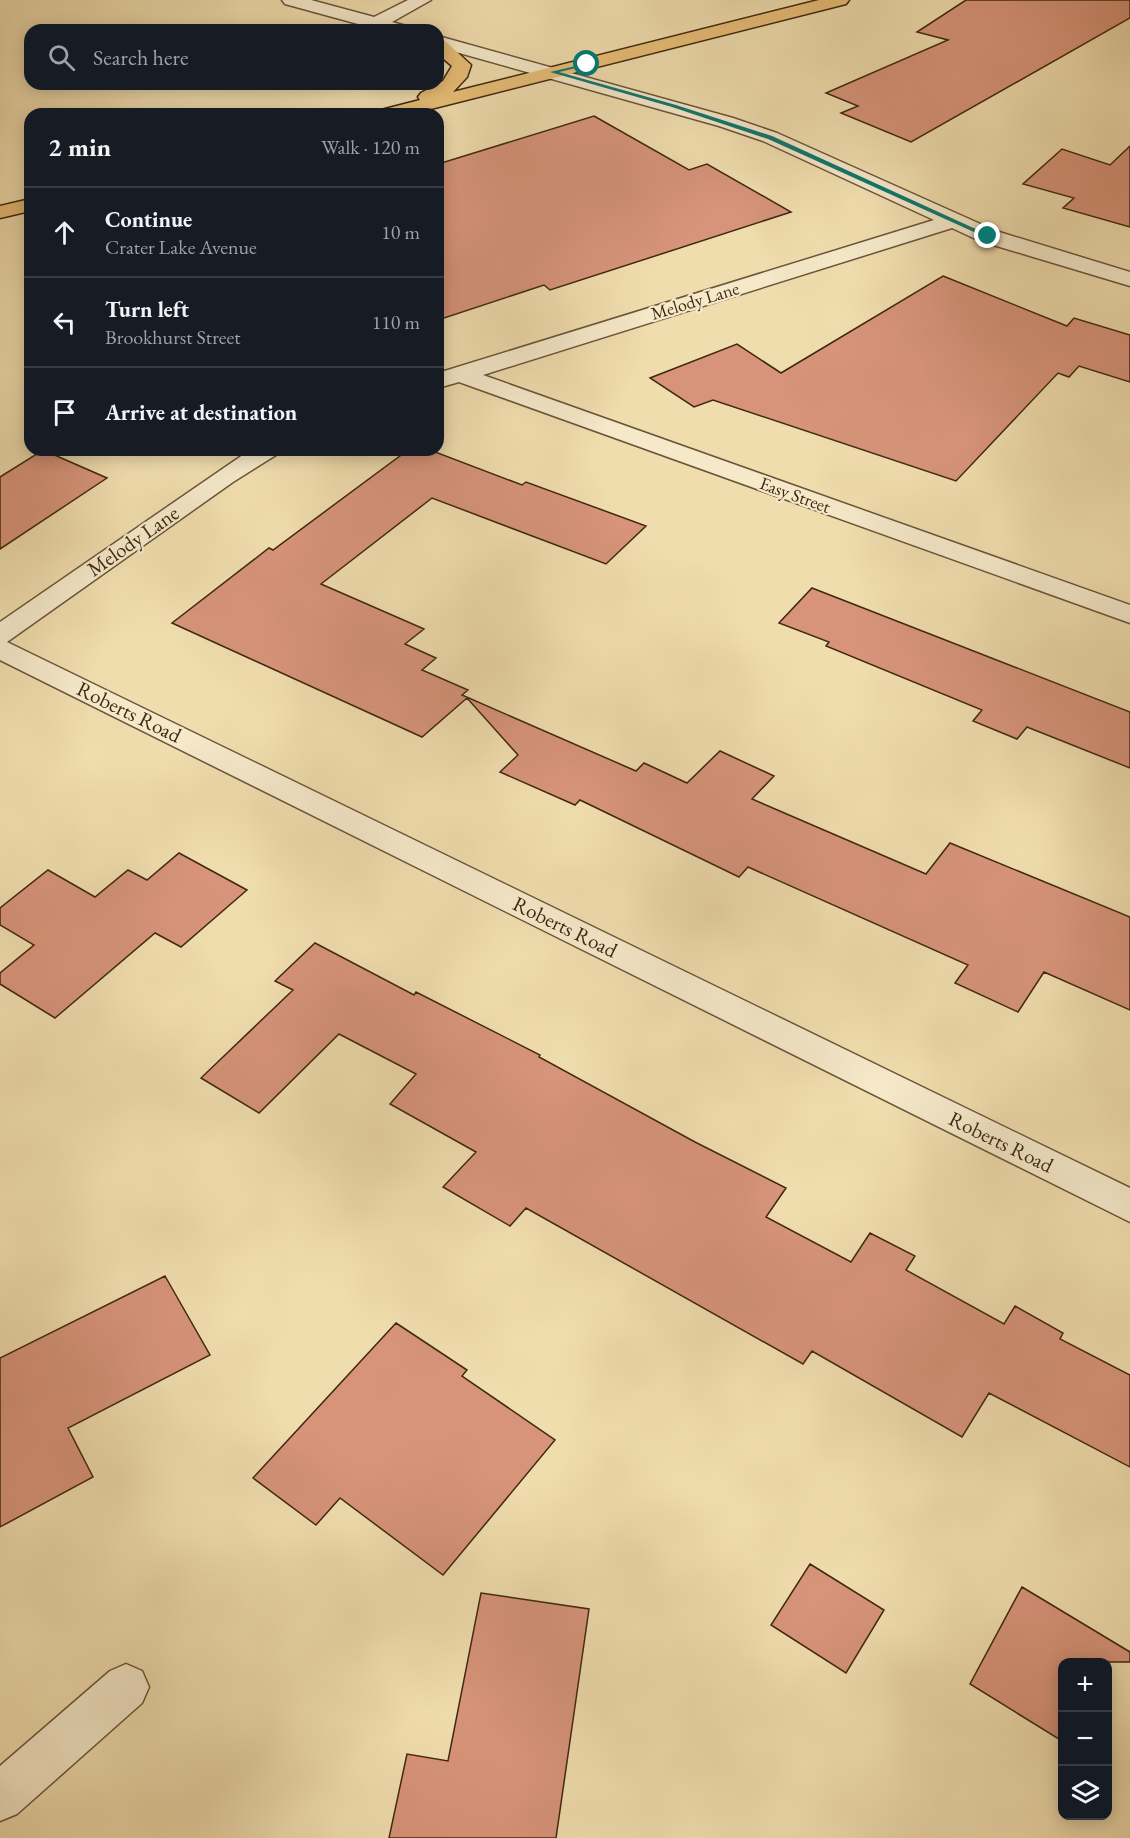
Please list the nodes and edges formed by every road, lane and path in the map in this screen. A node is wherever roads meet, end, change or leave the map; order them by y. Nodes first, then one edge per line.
1 (291, 0) edge
2 (422, 0) edge
3 (840, 0) edge
4 (376, 23) junction
5 (379, 24) edge
6 (444, 44) edge
7 (444, 48) edge
8 (553, 72) junction
9 (401, 108) edge
10 (410, 108) edge
11 (24, 206) edge
12 (0, 212) edge
13 (952, 221) junction
14 (1130, 279) edge
15 (449, 378) edge
16 (257, 456) edge
17 (1130, 615) edge
18 (0, 635) edge
19 (0, 649) edge
20 (1130, 1206) edge
21 (126, 1688) dead end
22 (0, 1797) edge

1 - 4 street
2 - 4 street
3 - 8 main road
4 - 5 street
6 - 8 street
7 - 9 main road
8 - 10 main road
8 - 13 street
11 - 12 main road
13 - 14 street
13 - 15 street, Melody Lane
15 - 17 street, Easy Street
16 - 18 street, Melody Lane
19 - 20 street, Roberts Road
21 - 22 street

